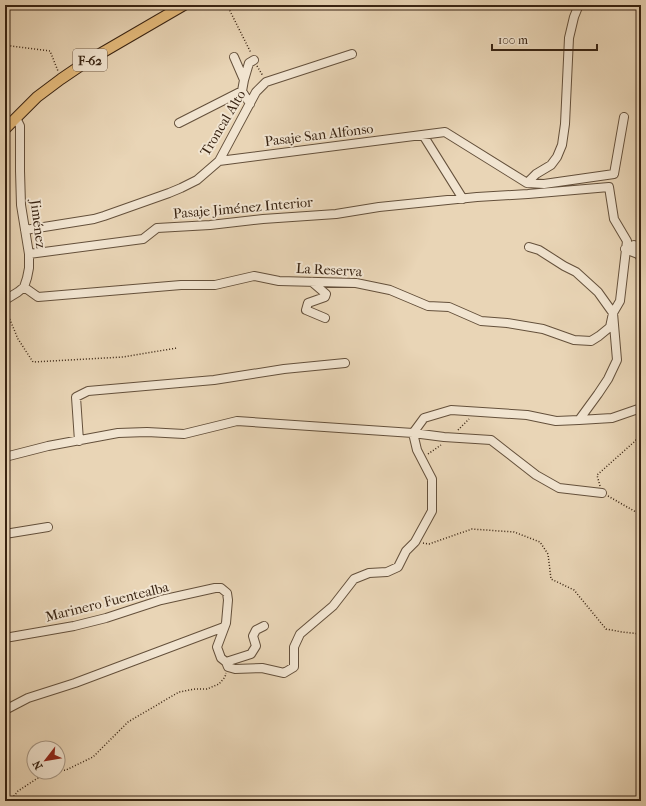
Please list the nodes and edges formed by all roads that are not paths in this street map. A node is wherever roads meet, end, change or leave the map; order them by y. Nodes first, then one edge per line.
1 (184, 5) edge
2 (580, 5) edge
3 (352, 54) dead end
4 (234, 57) dead end
5 (254, 60) road end
6 (244, 80) junction
7 (242, 91) junction
8 (250, 104) junction
9 (624, 117) dead end
10 (16, 118) junction
11 (179, 123) dead end
12 (5, 129) edge
13 (423, 135) junction
14 (219, 161) junction
15 (527, 183) junction
16 (463, 199) junction
17 (25, 230) junction
18 (529, 247) dead end
19 (641, 247) edge
20 (625, 249) junction
21 (29, 254) junction
22 (641, 258) edge
23 (312, 282) junction
24 (24, 287) junction
25 (5, 300) edge
26 (613, 313) junction
27 (325, 318) dead end
28 (344, 363) dead end
29 (641, 408) edge
30 (579, 420) junction
31 (412, 433) junction
32 (79, 440) junction
33 (5, 457) edge
34 (602, 493) road end
35 (48, 527) dead end
36 (5, 534) edge
37 (264, 626) dead end
38 (224, 627) junction
39 (5, 638) edge
40 (227, 665) junction
41 (5, 710) edge

1 - 10 main road, F-62
2 - 15 street
3 - 8 street, Troncal Alto
4 - 6 street
5 - 6 street
6 - 7 street
7 - 8 street
7 - 11 street
8 - 14 street, Troncal Alto
9 - 15 street
10 - 12 main road, F-62
10 - 17 street, Jiménez
13 - 14 street, Pasaje San Alfonso
13 - 15 street, Pasaje San Alfonso
13 - 16 street
14 - 17 street, Troncal Alto
16 - 20 street, Pasaje Jiménez Interior
16 - 21 street, Pasaje Jiménez Interior
17 - 21 street, Jiménez
18 - 26 street
19 - 20 street
20 - 22 street
20 - 26 street, La Reserva
21 - 24 street, Jiménez
23 - 24 street, La Reserva
23 - 26 street, La Reserva
23 - 27 street
24 - 25 street
26 - 30 street
28 - 32 street
29 - 30 street
30 - 31 street
31 - 32 street
31 - 34 street
31 - 40 street
32 - 33 street
35 - 36 street
37 - 40 street
38 - 39 street, Marinero Fuentealba
38 - 40 street
38 - 41 street

